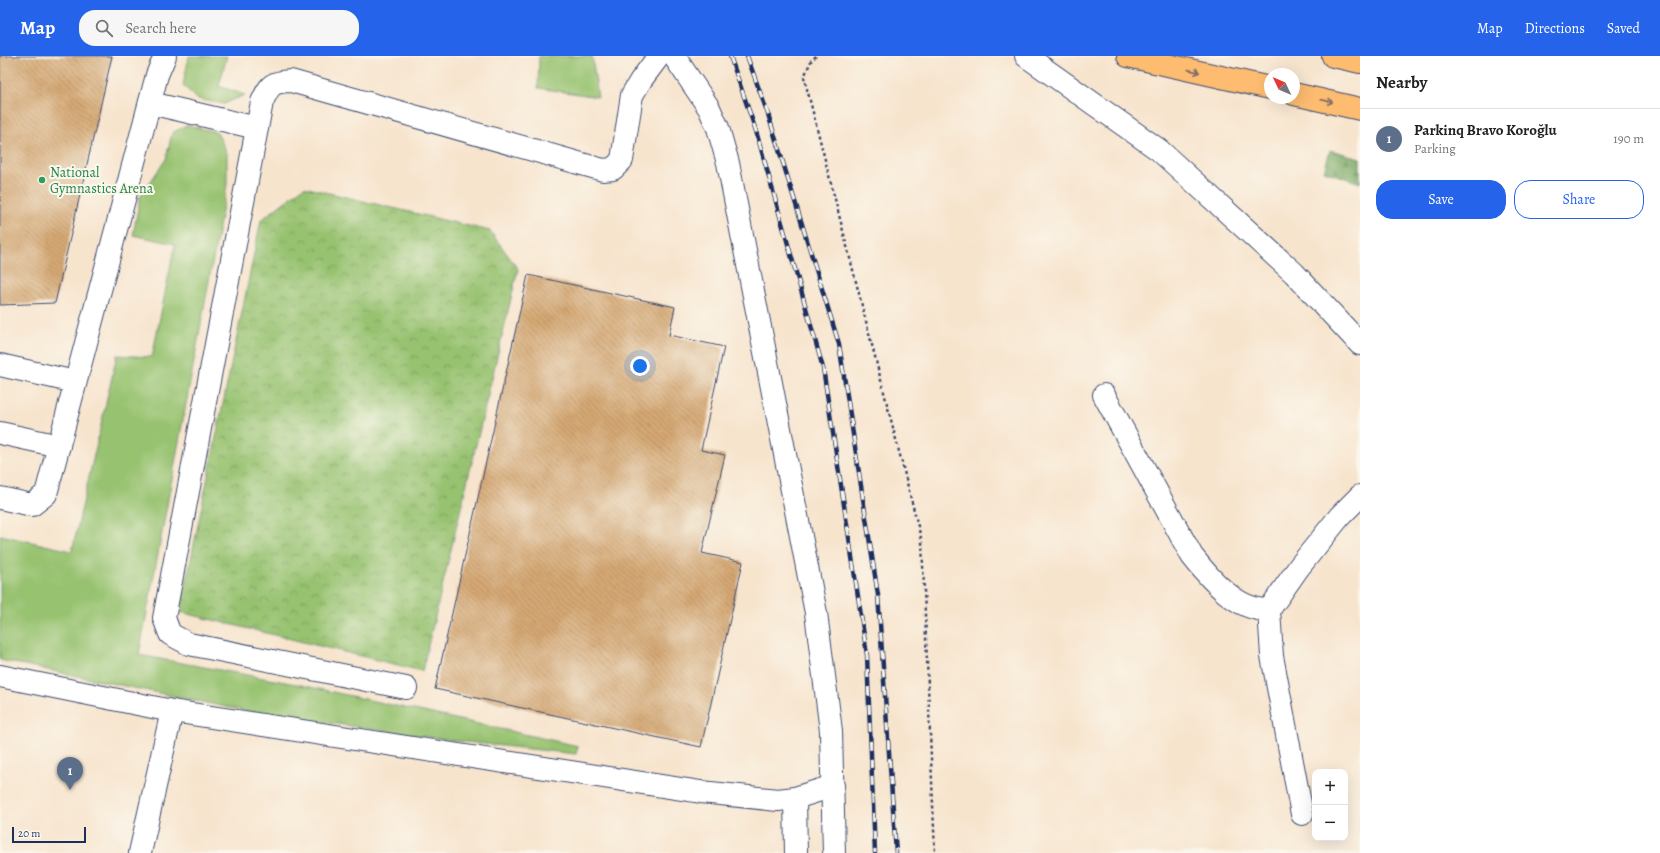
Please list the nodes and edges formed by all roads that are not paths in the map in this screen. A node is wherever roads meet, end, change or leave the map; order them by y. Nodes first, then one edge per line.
1 (165, 56) edge
2 (659, 56) edge
3 (674, 56) edge
4 (1026, 56) edge
5 (1128, 56) edge
6 (1333, 56) edge
7 (1360, 62) edge
8 (1264, 87) edge
9 (1300, 95) edge
10 (150, 103) junction
11 (1360, 109) edge
12 (257, 128) junction
13 (1360, 344) edge
14 (0, 365) edge
15 (75, 382) junction
16 (1104, 395) dead end
17 (0, 433) edge
18 (59, 446) junction
19 (1360, 496) edge
20 (0, 498) edge
21 (1268, 610) junction
22 (0, 676) edge
23 (406, 688) dead end
24 (172, 711) junction
25 (833, 786) junction
26 (795, 798) junction
27 (1302, 814) dead end
28 (140, 853) edge
29 (796, 853) edge
30 (834, 853) edge

1 - 10 street
2 - 12 street
3 - 25 street
4 - 13 street
5 -> 8 main road
6 - 7 main road
9 -> 11 main road
10 - 12 street
10 - 15 street
12 - 23 street
14 - 15 street
15 - 18 street
16 - 21 street
17 - 18 street
18 - 20 street
19 - 21 street
21 - 27 street
22 - 24 street
24 - 26 street
24 - 28 street
25 - 26 street
25 - 30 street
26 - 29 street

